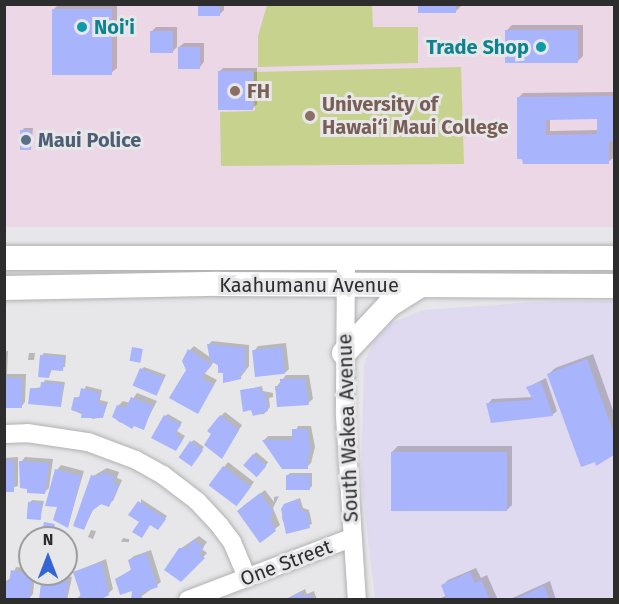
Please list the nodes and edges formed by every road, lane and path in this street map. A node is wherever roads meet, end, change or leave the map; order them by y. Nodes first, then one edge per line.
1 (346, 256) junction
2 (4, 258) edge
3 (615, 258) edge
4 (345, 286) junction
5 (420, 286) junction
6 (615, 286) edge
7 (4, 288) edge
8 (344, 353) junction
9 (4, 434) edge
10 (351, 538) junction
11 (247, 578) junction
12 (188, 600) edge
13 (357, 600) edge

1 - 2 main road, Kaahumanu Avenue
1 - 3 main road, Kaahumanu Avenue
1 - 4 street, South Wakea Avenue
4 - 5 main road, Kaahumanu Avenue
4 - 7 main road, Kaahumanu Avenue
4 - 8 street, South Wakea Avenue
5 - 6 main road, Kaahumanu Avenue
5 - 8 main road
8 - 10 street, South Wakea Avenue
9 - 11 street
10 - 11 street, One Street
10 - 13 street, South Wakea Avenue
11 - 12 street, One Street

